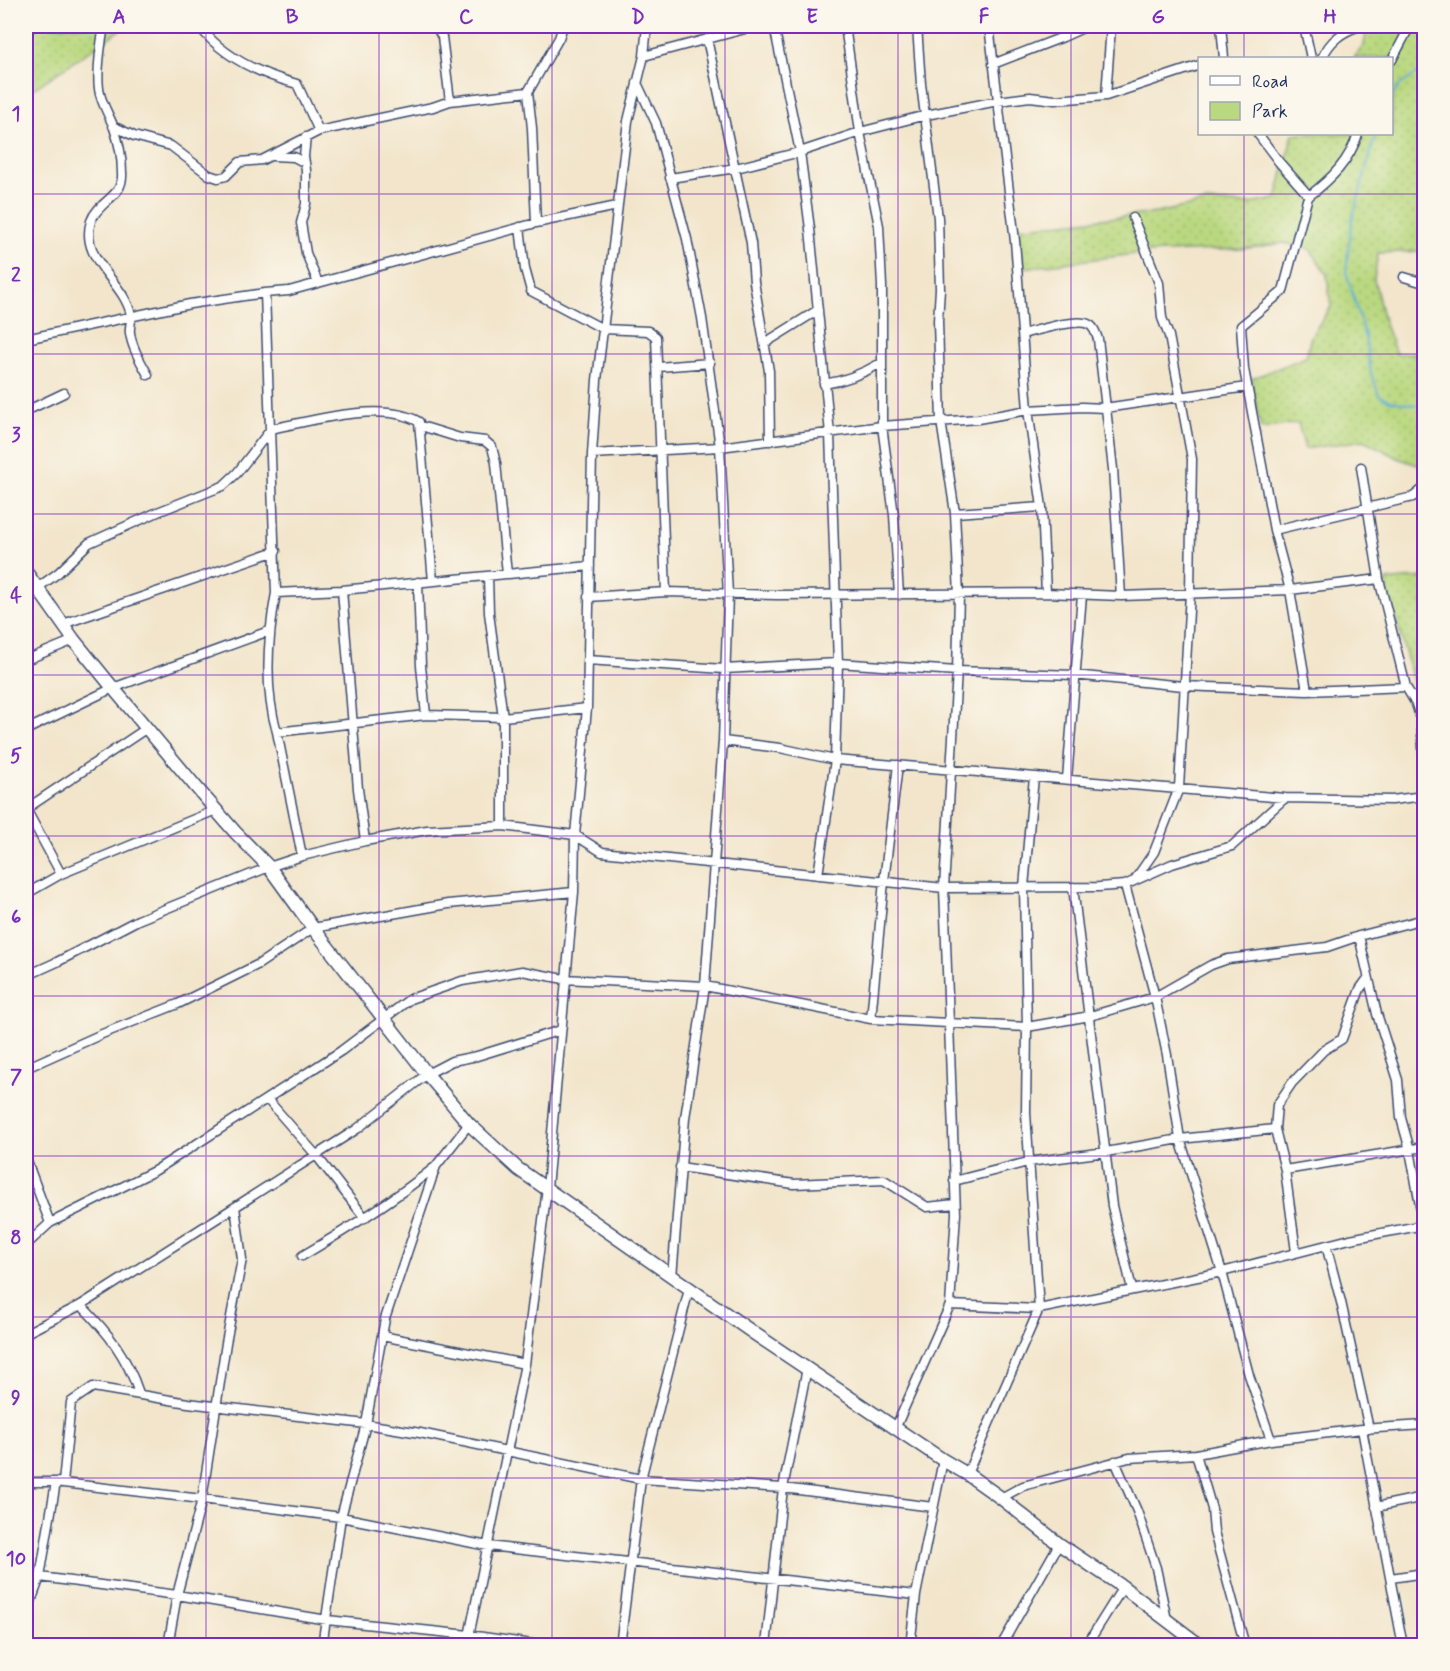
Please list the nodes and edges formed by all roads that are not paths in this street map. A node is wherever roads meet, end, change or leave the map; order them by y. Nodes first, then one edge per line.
1 (33, 26) edge
2 (104, 26) edge
3 (199, 26) edge
4 (436, 26) edge
5 (563, 26) edge
6 (647, 26) edge
7 (756, 26) edge
8 (774, 26) edge
9 (845, 26) edge
10 (917, 26) edge
11 (989, 26) edge
12 (1087, 26) edge
13 (1111, 26) edge
14 (1221, 26) edge
15 (1304, 26) edge
16 (1359, 26) edge
17 (1410, 26) edge
18 (26, 31) edge
19 (707, 39) junction
20 (644, 56) junction
21 (1223, 57) edge
22 (1311, 57) edge
23 (1323, 57) edge
24 (1393, 58) edge
25 (993, 64) junction
26 (1198, 66) edge
27 (638, 83) junction
28 (528, 92) junction
29 (1106, 96) junction
30 (450, 101) junction
31 (998, 101) junction
32 (926, 115) junction
33 (113, 126) junction
34 (319, 131) junction
35 (860, 132) junction
36 (1259, 135) edge
37 (1358, 135) edge
38 (306, 137) junction
39 (800, 152) junction
40 (270, 156) junction
41 (305, 164) junction
42 (736, 168) junction
43 (670, 178) junction
44 (1309, 196) junction
45 (617, 206) junction
46 (1133, 218) dead end
47 (537, 223) junction
48 (520, 227) junction
49 (1404, 277) dead end
50 (318, 283) junction
51 (1425, 283) edge
52 (265, 292) junction
53 (818, 310) junction
54 (131, 316) junction
55 (603, 329) junction
56 (1022, 334) junction
57 (26, 339) edge
58 (765, 343) junction
59 (710, 363) junction
60 (881, 363) junction
61 (658, 367) junction
62 (148, 375) dead end
63 (824, 384) junction
64 (1247, 387) junction
65 (64, 393) dead end
66 (1181, 396) junction
67 (1105, 408) junction
68 (1028, 410) junction
69 (26, 411) edge
70 (941, 421) junction
71 (421, 426) junction
72 (882, 426) junction
73 (270, 429) junction
74 (830, 434) junction
75 (770, 441) junction
76 (720, 447) junction
77 (660, 451) junction
78 (592, 454) junction
79 (1361, 466) dead end
80 (1425, 488) edge
81 (1042, 507) junction
82 (1367, 508) junction
83 (955, 513) junction
84 (1274, 530) junction
85 (276, 551) junction
86 (590, 566) junction
87 (26, 572) edge
88 (507, 574) junction
89 (488, 576) junction
90 (1379, 579) junction
91 (433, 581) junction
92 (418, 582) junction
93 (342, 590) junction
94 (1290, 590) junction
95 (31, 591) edge
96 (666, 592) junction
97 (276, 593) junction
98 (1046, 593) junction
99 (1190, 593) junction
100 (728, 594) junction
101 (836, 595) junction
102 (898, 595) junction
103 (959, 595) junction
104 (1082, 595) junction
105 (1121, 596) junction
106 (588, 597) junction
107 (63, 624) junction
108 (269, 631) junction
109 (74, 640) junction
110 (26, 660) edge
111 (587, 660) junction
112 (838, 663) junction
113 (724, 669) junction
114 (957, 671) junction
115 (1074, 675) junction
116 (1183, 686) junction
117 (1406, 687) junction
118 (113, 688) junction
119 (1307, 691) junction
120 (586, 708) junction
121 (1422, 714) edge
122 (426, 715) junction
123 (503, 717) junction
124 (355, 724) junction
125 (147, 728) junction
126 (26, 730) edge
127 (277, 732) junction
128 (723, 741) junction
129 (835, 760) junction
130 (1425, 762) edge
131 (898, 765) junction
132 (950, 769) junction
133 (1034, 777) junction
134 (1066, 779) junction
135 (1179, 788) junction
136 (1425, 796) edge
137 (1285, 798) junction
138 (26, 809) edge
139 (216, 810) junction
140 (503, 826) junction
141 (575, 835) junction
142 (365, 841) junction
143 (302, 855) junction
144 (713, 864) junction
145 (269, 867) junction
146 (61, 874) junction
147 (818, 875) junction
148 (884, 881) junction
149 (1134, 881) junction
150 (1125, 885) junction
151 (1024, 887) junction
152 (1073, 887) junction
153 (944, 888) junction
154 (574, 892) junction
155 (26, 894) edge
156 (1425, 919) edge
157 (313, 928) junction
158 (1359, 936) junction
159 (26, 976) edge
160 (1368, 978) junction
161 (564, 979) junction
162 (705, 986) junction
163 (1155, 997) junction
164 (1090, 1016) junction
165 (383, 1019) junction
166 (871, 1019) junction
167 (950, 1023) junction
168 (1027, 1027) junction
169 (561, 1030) junction
170 (26, 1068) edge
171 (427, 1074) junction
172 (267, 1099) junction
173 (469, 1124) junction
174 (1275, 1129) junction
175 (1180, 1139) junction
176 (1425, 1147) edge
177 (1410, 1150) junction
178 (1106, 1152) junction
179 (316, 1155) junction
180 (26, 1160) edge
181 (1028, 1162) junction
182 (436, 1166) junction
183 (680, 1167) junction
184 (1285, 1170) junction
185 (954, 1181) junction
186 (547, 1188) junction
187 (955, 1204) junction
188 (235, 1207) junction
189 (365, 1218) junction
190 (50, 1223) junction
191 (1424, 1226) edge
192 (26, 1245) edge
193 (1326, 1245) junction
194 (1296, 1252) junction
195 (302, 1256) dead end
196 (1222, 1272) junction
197 (672, 1277) junction
198 (689, 1289) junction
199 (1132, 1289) junction
200 (81, 1305) junction
201 (950, 1305) junction
202 (1039, 1309) junction
203 (26, 1333) edge
204 (382, 1336) junction
205 (525, 1364) junction
206 (807, 1368) junction
207 (139, 1394) junction
208 (217, 1407) junction
209 (366, 1424) junction
210 (1425, 1425) edge
211 (895, 1429) junction
212 (1366, 1429) junction
213 (1271, 1440) junction
214 (508, 1452) junction
215 (1196, 1454) junction
216 (942, 1460) junction
217 (1115, 1461) junction
218 (967, 1474) junction
219 (641, 1479) junction
220 (26, 1482) edge
221 (59, 1483) junction
222 (783, 1488) junction
223 (1425, 1497) edge
224 (1001, 1498) junction
225 (202, 1499) junction
226 (933, 1507) junction
227 (1377, 1508) junction
228 (342, 1517) junction
229 (1059, 1544) junction
230 (488, 1546) junction
231 (629, 1563) junction
232 (1425, 1573) edge
233 (40, 1577) junction
234 (1391, 1578) junction
235 (774, 1580) junction
236 (26, 1587) edge
237 (1123, 1587) junction
238 (177, 1595) junction
239 (916, 1595) junction
240 (26, 1615) edge
241 (327, 1620) junction
242 (1167, 1621) junction
243 (469, 1635) junction
244 (168, 1646) edge
245 (322, 1646) edge
246 (467, 1646) edge
247 (546, 1646) edge
248 (620, 1646) edge
249 (766, 1646) edge
250 (910, 1646) edge
251 (1001, 1646) edge
252 (1086, 1646) edge
253 (1201, 1646) edge
254 (1245, 1646) edge
255 (1402, 1646) edge

1 - 18 street
2 - 33 street
3 - 34 street
4 - 30 street
5 - 28 street
6 - 20 street
7 - 19 street
8 - 39 street
9 - 35 street
10 - 32 street
11 - 25 street
12 - 25 street
13 - 29 street
14 - 21 street
15 - 22 street
16 - 23 street
17 - 24 street
19 - 20 street
19 - 42 street
20 - 27 street
25 - 31 street
26 - 29 street
27 - 43 street
27 - 45 street
28 - 30 street
28 - 47 street
29 - 31 street
30 - 34 street
31 - 32 street
31 - 56 street
32 - 35 street
32 - 70 street
33 - 40 street
33 - 54 street
34 - 38 street
35 - 39 street
35 - 60 street
36 - 44 street
37 - 44 street
38 - 40 street
38 - 41 street
39 - 42 street
39 - 53 street
40 - 41 street
41 - 50 street
42 - 43 street
42 - 58 street
43 - 59 street
44 - 64 street
45 - 47 street
45 - 55 street
46 - 66 street
47 - 48 street
48 - 50 street
48 - 55 street
49 - 51 street
50 - 52 street
52 - 54 street
52 - 73 street
53 - 58 street
53 - 63 street
54 - 57 street
54 - 62 street
55 - 61 street
55 - 78 street
56 - 67 street
56 - 68 street
58 - 75 street
59 - 61 street
59 - 76 street
60 - 63 street
60 - 72 street
61 - 77 street
63 - 74 street
64 - 66 street
64 - 84 street
65 - 69 street
66 - 67 street
66 - 99 street
67 - 68 street
67 - 105 street
68 - 70 street
68 - 81 street
70 - 72 street
70 - 83 street
71 - 73 street
71 - 88 street
71 - 91 street
72 - 74 street
72 - 102 street
73 - 85 street
73 - 95 street
74 - 75 street
74 - 101 street
75 - 76 street
76 - 77 street
76 - 100 street
77 - 78 street
77 - 96 street
78 - 86 street
79 - 82 street
80 - 82 street
81 - 83 street
81 - 98 street
82 - 84 street
82 - 90 street
83 - 103 street
84 - 94 street
85 - 97 street
85 - 107 street
86 - 88 street
86 - 106 street
87 - 95 street
88 - 89 street
89 - 91 street
89 - 123 street
90 - 94 street
90 - 117 street
91 - 92 street
92 - 93 street
92 - 122 street
93 - 97 street
93 - 124 street
94 - 99 street
94 - 119 street
95 - 107 street
96 - 100 street
96 - 106 street
97 - 108 street
98 - 103 street
98 - 104 street
99 - 105 street
99 - 116 street
100 - 101 street
100 - 113 street
101 - 102 street
101 - 112 street
102 - 103 street
103 - 114 street
104 - 105 street
104 - 115 street
106 - 111 street
107 - 109 street
108 - 118 street
108 - 127 street
109 - 110 street
109 - 118 street
111 - 113 street
111 - 120 street
112 - 113 street
112 - 114 street
112 - 129 street
113 - 128 street
114 - 115 street
114 - 132 street
115 - 116 street
115 - 134 street
116 - 119 street
116 - 135 street
117 - 119 street
117 - 121 street
118 - 125 street
118 - 126 street
120 - 123 street
120 - 141 street
121 - 130 street
122 - 123 street
122 - 124 street
123 - 140 street
124 - 127 street
124 - 142 street
125 - 138 street
125 - 139 street
127 - 143 street
128 - 129 street
128 - 144 street
129 - 131 street
129 - 147 street
131 - 132 street
131 - 148 street
132 - 133 street
132 - 153 street
133 - 134 street
133 - 151 street
134 - 135 street
135 - 137 street
135 - 149 street
136 - 137 street
137 - 149 street
138 - 146 street
139 - 145 street
139 - 146 street
140 - 141 street
140 - 142 street
141 - 144 street
141 - 154 street
142 - 143 street
143 - 145 street
144 - 147 street
144 - 162 street
145 - 157 street
145 - 159 street
146 - 155 street
147 - 148 street
148 - 153 street
148 - 166 street
149 - 150 street
150 - 152 street
150 - 163 street
151 - 152 street
151 - 153 street
151 - 168 street
152 - 164 street
153 - 167 street
154 - 157 street
154 - 161 street
156 - 158 street
157 - 165 street
157 - 170 street
158 - 160 street
158 - 163 street
160 - 174 street
160 - 177 street
161 - 162 street
161 - 165 street
161 - 169 street
162 - 166 street
162 - 183 street
163 - 164 street
163 - 175 street
164 - 168 street
164 - 178 street
165 - 171 street
165 - 172 street
166 - 167 street
167 - 168 street
167 - 185 street
168 - 181 street
169 - 171 street
169 - 186 street
171 - 173 street
171 - 179 street
172 - 179 street
172 - 190 street
173 - 182 street
173 - 186 street
174 - 175 street
174 - 184 street
175 - 178 street
175 - 196 street
176 - 177 street
177 - 184 street
177 - 191 street
178 - 181 street
178 - 199 street
179 - 188 street
179 - 189 street
180 - 190 street
181 - 185 street
181 - 202 street
182 - 189 street
182 - 204 street
183 - 187 street
183 - 197 street
184 - 194 street
185 - 187 street
186 - 197 street
186 - 205 street
187 - 201 street
188 - 200 street
188 - 208 street
189 - 195 street
190 - 192 street
191 - 193 street
193 - 194 street
193 - 212 street
194 - 196 street
196 - 199 street
196 - 213 street
197 - 198 street
198 - 206 street
198 - 219 street
199 - 202 street
200 - 203 street
200 - 207 street
201 - 202 street
201 - 211 street
202 - 218 street
204 - 205 street
204 - 209 street
205 - 214 street
206 - 211 street
206 - 222 street
207 - 208 street
207 - 221 street
208 - 209 street
208 - 225 street
209 - 214 street
209 - 228 street
210 - 212 street
211 - 216 street
212 - 213 street
212 - 227 street
213 - 215 street
214 - 219 street
214 - 230 street
215 - 217 street
215 - 254 street
216 - 218 street
216 - 226 street
217 - 224 street
217 - 242 street
218 - 224 street
219 - 222 street
219 - 231 street
220 - 221 street
221 - 225 street
221 - 233 street
222 - 226 street
222 - 235 street
223 - 227 street
224 - 229 street
225 - 228 street
225 - 238 street
226 - 239 street
227 - 234 street
228 - 230 street
228 - 241 street
229 - 237 street
229 - 251 street
230 - 231 street
230 - 243 street
231 - 235 street
231 - 248 street
232 - 234 street
233 - 236 street
233 - 238 street
233 - 240 street
234 - 255 street
235 - 239 street
235 - 249 street
237 - 242 street
237 - 252 street
238 - 241 street
238 - 244 street
239 - 250 street
241 - 243 street
241 - 245 street
242 - 253 street
243 - 246 street
243 - 247 street

